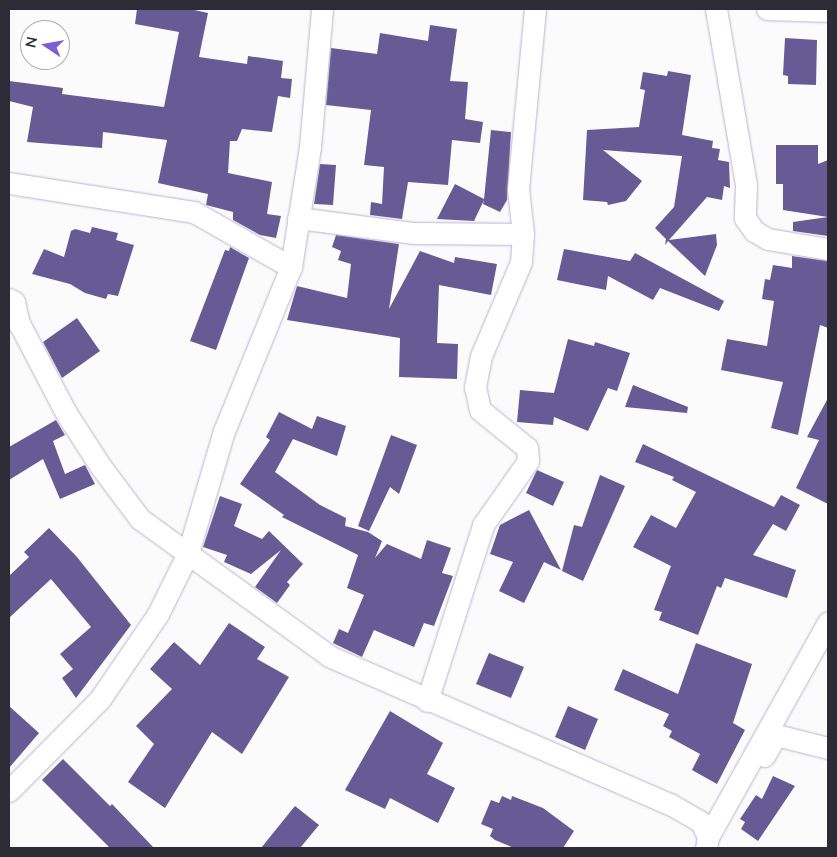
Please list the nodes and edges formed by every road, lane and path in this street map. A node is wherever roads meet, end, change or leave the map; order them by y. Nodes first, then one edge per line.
1 (322, 9) edge
2 (534, 9) edge
3 (716, 9) edge
4 (767, 9) edge
5 (828, 11) edge
6 (9, 183) edge
7 (298, 218) junction
8 (523, 234) junction
9 (828, 250) edge
10 (291, 267) junction
11 (9, 299) edge
12 (188, 553) junction
13 (828, 622) edge
14 (427, 701) junction
15 (828, 748) edge
16 (9, 791) edge
17 (711, 844) edge

1 - 7 street
2 - 8 street
3 - 9 street
4 - 5 street
6 - 10 street
7 - 8 street
7 - 10 street
8 - 14 street
10 - 12 street
11 - 12 street
12 - 14 street
12 - 16 street
13 - 17 street
14 - 17 street
15 - 17 street

